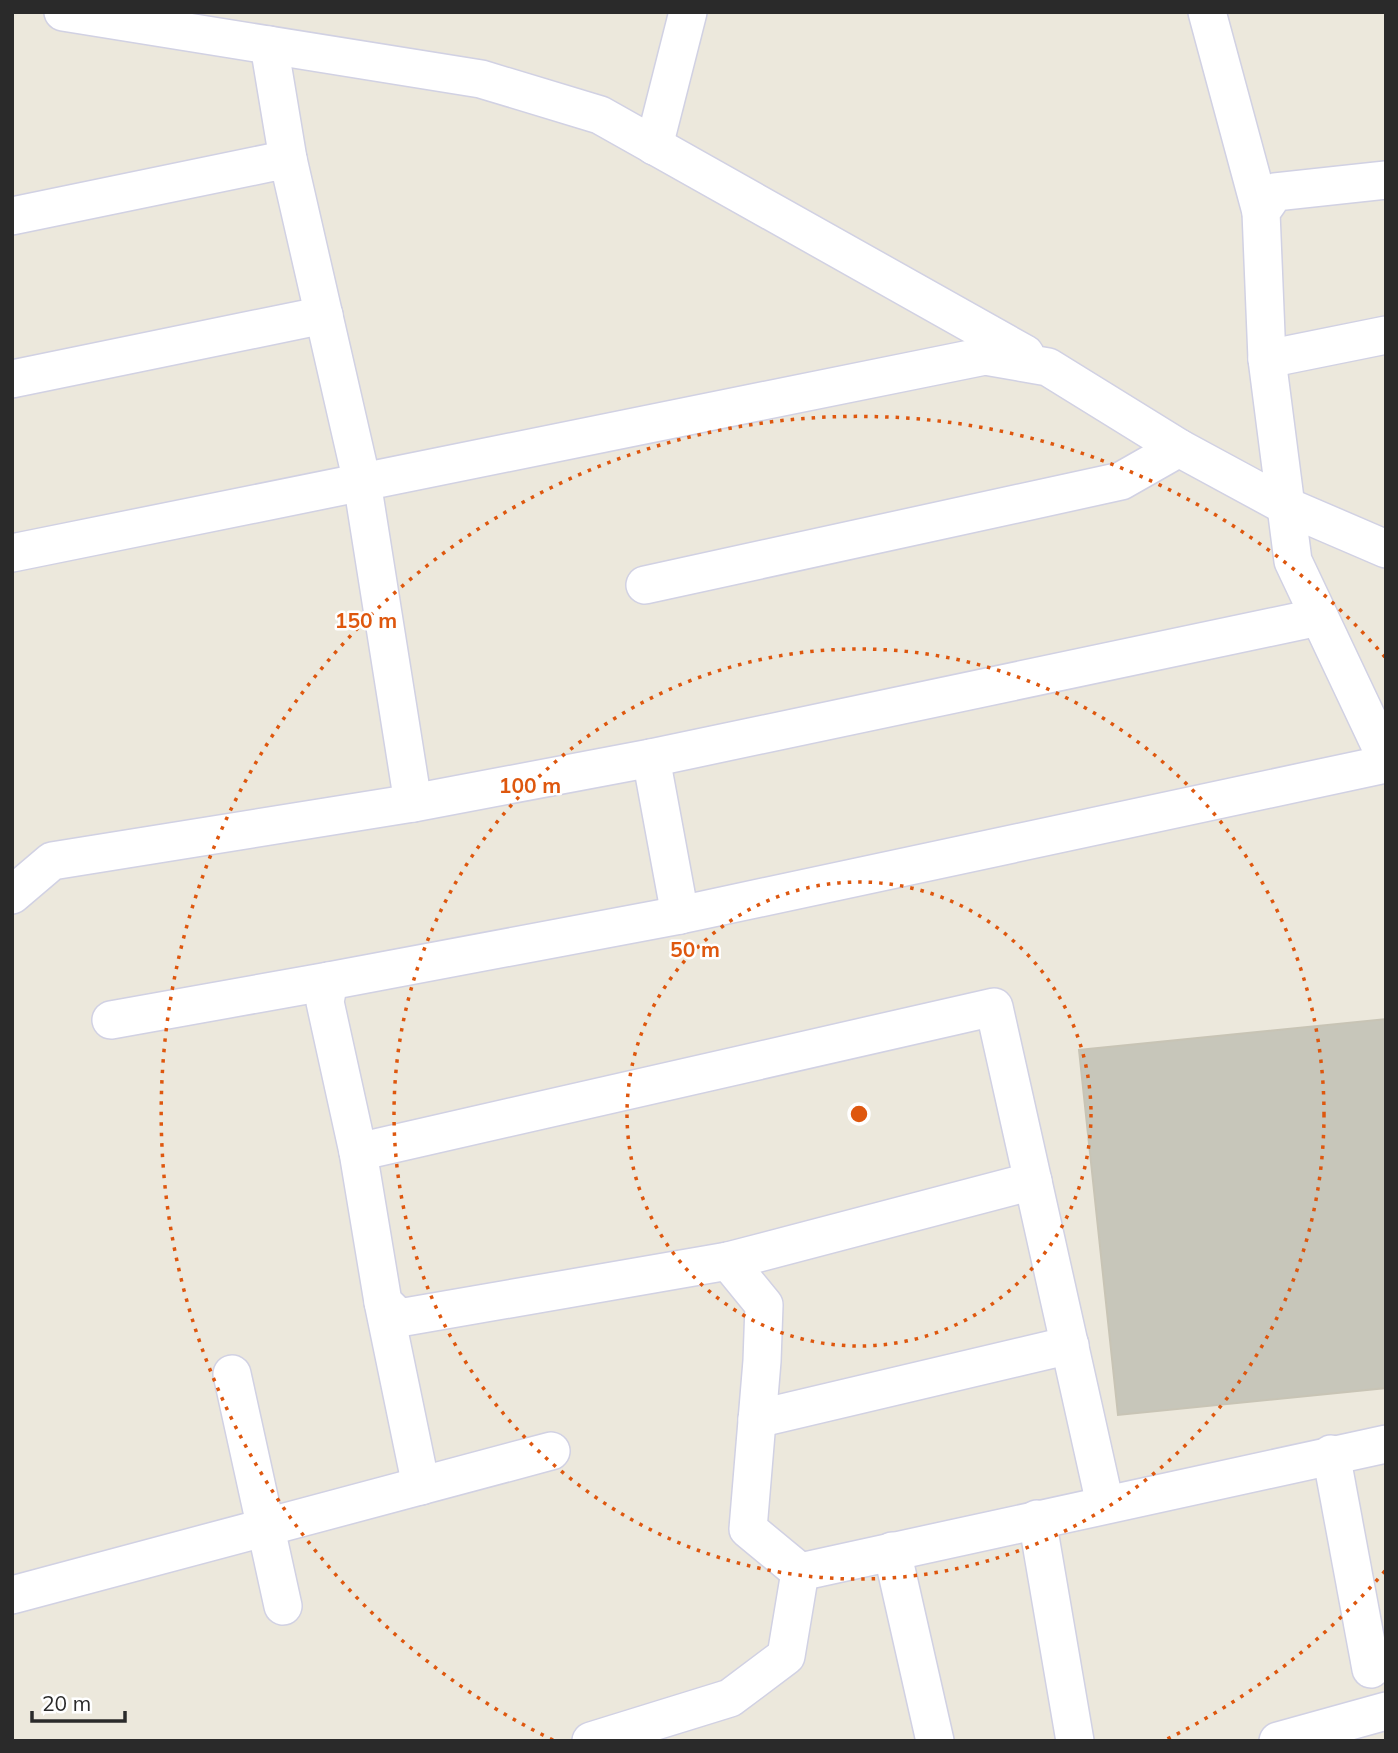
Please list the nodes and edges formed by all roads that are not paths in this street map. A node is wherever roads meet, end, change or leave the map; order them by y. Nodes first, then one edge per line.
1 (62, 12) edge
2 (688, 12) edge
3 (1207, 12) edge
4 (269, 45) junction
5 (654, 146) junction
6 (288, 159) junction
7 (1386, 180) edge
8 (1261, 212) junction
9 (12, 216) edge
10 (324, 315) junction
11 (1386, 335) edge
12 (1267, 359) junction
13 (1048, 367) junction
14 (12, 379) edge
15 (1179, 448) junction
16 (362, 482) junction
17 (1286, 506) junction
18 (1386, 549) edge
19 (12, 554) edge
20 (645, 585) dead end
21 (1320, 617) junction
22 (651, 758) junction
23 (1386, 758) edge
24 (1386, 764) edge
25 (413, 803) junction
26 (12, 895) edge
27 (680, 915) junction
28 (330, 981) junction
29 (111, 1020) dead end
30 (358, 1152) junction
31 (1033, 1181) junction
32 (728, 1261) junction
33 (383, 1302) junction
34 (1070, 1345) junction
35 (232, 1374) dead end
36 (757, 1419) junction
37 (1386, 1444) edge
38 (551, 1451) dead end
39 (1331, 1454) junction
40 (421, 1486) junction
41 (1105, 1504) junction
42 (1037, 1519) junction
43 (266, 1527) junction
44 (892, 1551) junction
45 (800, 1572) junction
46 (12, 1595) edge
47 (283, 1606) dead end
48 (1371, 1669) dead end
49 (1386, 1711) edge
50 (591, 1741) edge
51 (935, 1741) edge
52 (1075, 1741) edge
53 (1278, 1741) edge

1 - 4 street
2 - 5 street
3 - 8 street
4 - 5 street
4 - 6 street
5 - 13 street
6 - 9 street
6 - 10 street
7 - 8 street
8 - 12 street
10 - 14 street
10 - 16 street
11 - 12 street
12 - 17 street
13 - 15 street
13 - 16 street
15 - 17 street
15 - 20 street
16 - 19 street
16 - 25 street
17 - 18 street
17 - 21 street
21 - 22 street
21 - 23 street
22 - 25 street
22 - 27 street
24 - 27 street
25 - 26 street
27 - 28 street
28 - 29 street
28 - 30 street
30 - 31 street
30 - 33 street
31 - 32 street
31 - 34 street
32 - 33 street
32 - 36 street
33 - 40 street
34 - 36 street
34 - 41 street
35 - 43 street
36 - 45 street
37 - 39 street
38 - 40 street
39 - 41 street
39 - 48 street
40 - 43 street
41 - 42 street
42 - 44 street
42 - 52 street
43 - 46 street
43 - 47 street
44 - 45 street
44 - 51 street
45 - 50 street
49 - 53 street

